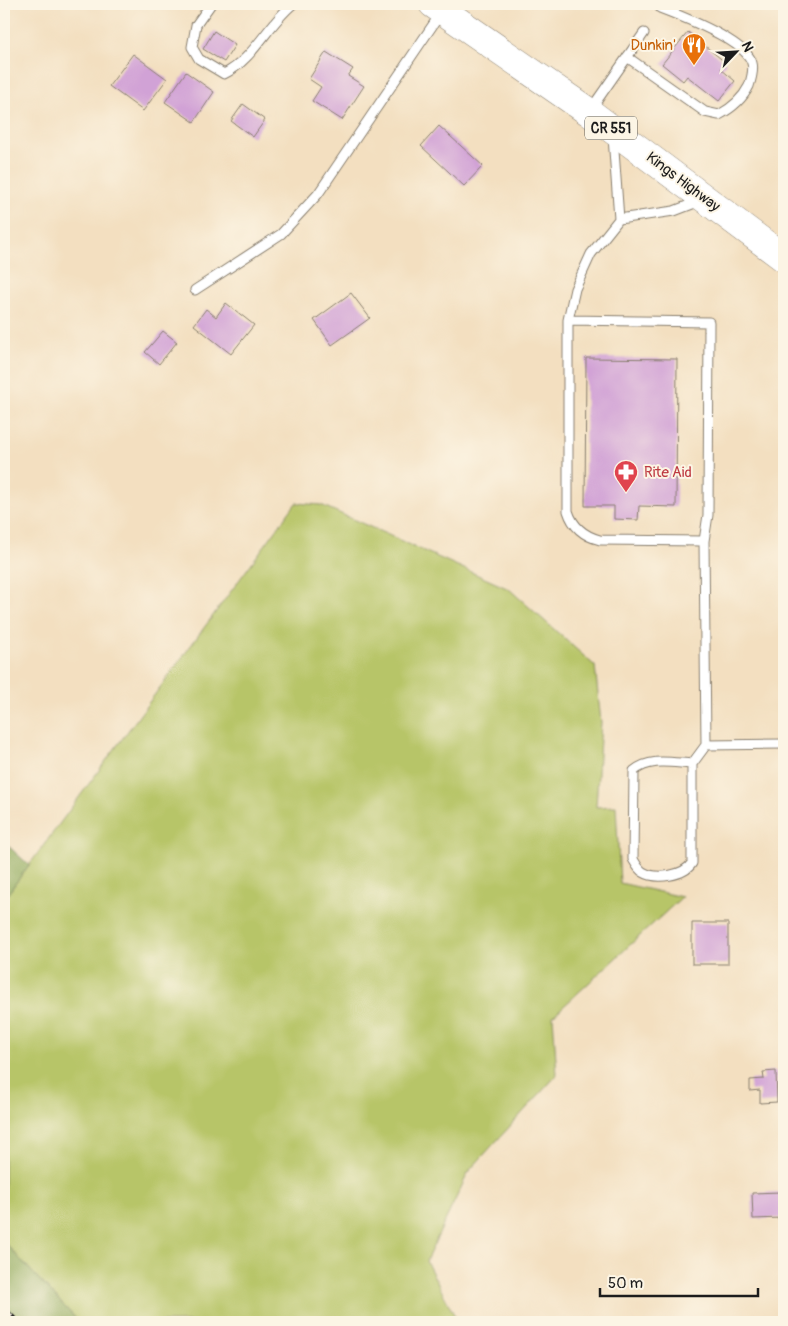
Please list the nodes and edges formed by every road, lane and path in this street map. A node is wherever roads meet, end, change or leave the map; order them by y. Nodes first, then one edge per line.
1 (212, 4) edge
2 (292, 4) edge
3 (438, 7) edge
4 (660, 8) dead end
5 (644, 33) dead end
6 (627, 57) junction
7 (589, 112) junction
8 (612, 129) junction
9 (704, 199) junction
10 (619, 219) junction
11 (784, 258) edge
12 (195, 290) dead end
13 (568, 320) junction
14 (704, 541) junction
15 (784, 744) edge
16 (706, 745) junction
17 (692, 764) junction

1 - 2 lane
3 - 7 main road, Kings Highway / CR 551
3 - 12 lane
4 - 6 lane
5 - 6 lane
6 - 7 lane
7 - 8 main road, Kings Highway / CR 551
8 - 9 main road, Kings Highway / CR 551
8 - 10 lane
9 - 10 lane
9 - 11 main road, Kings Highway / CR 551
10 - 13 lane
13 - 14 lane
13 - 14 lane
14 - 16 lane
15 - 16 lane
16 - 17 lane
17 - 17 lane

